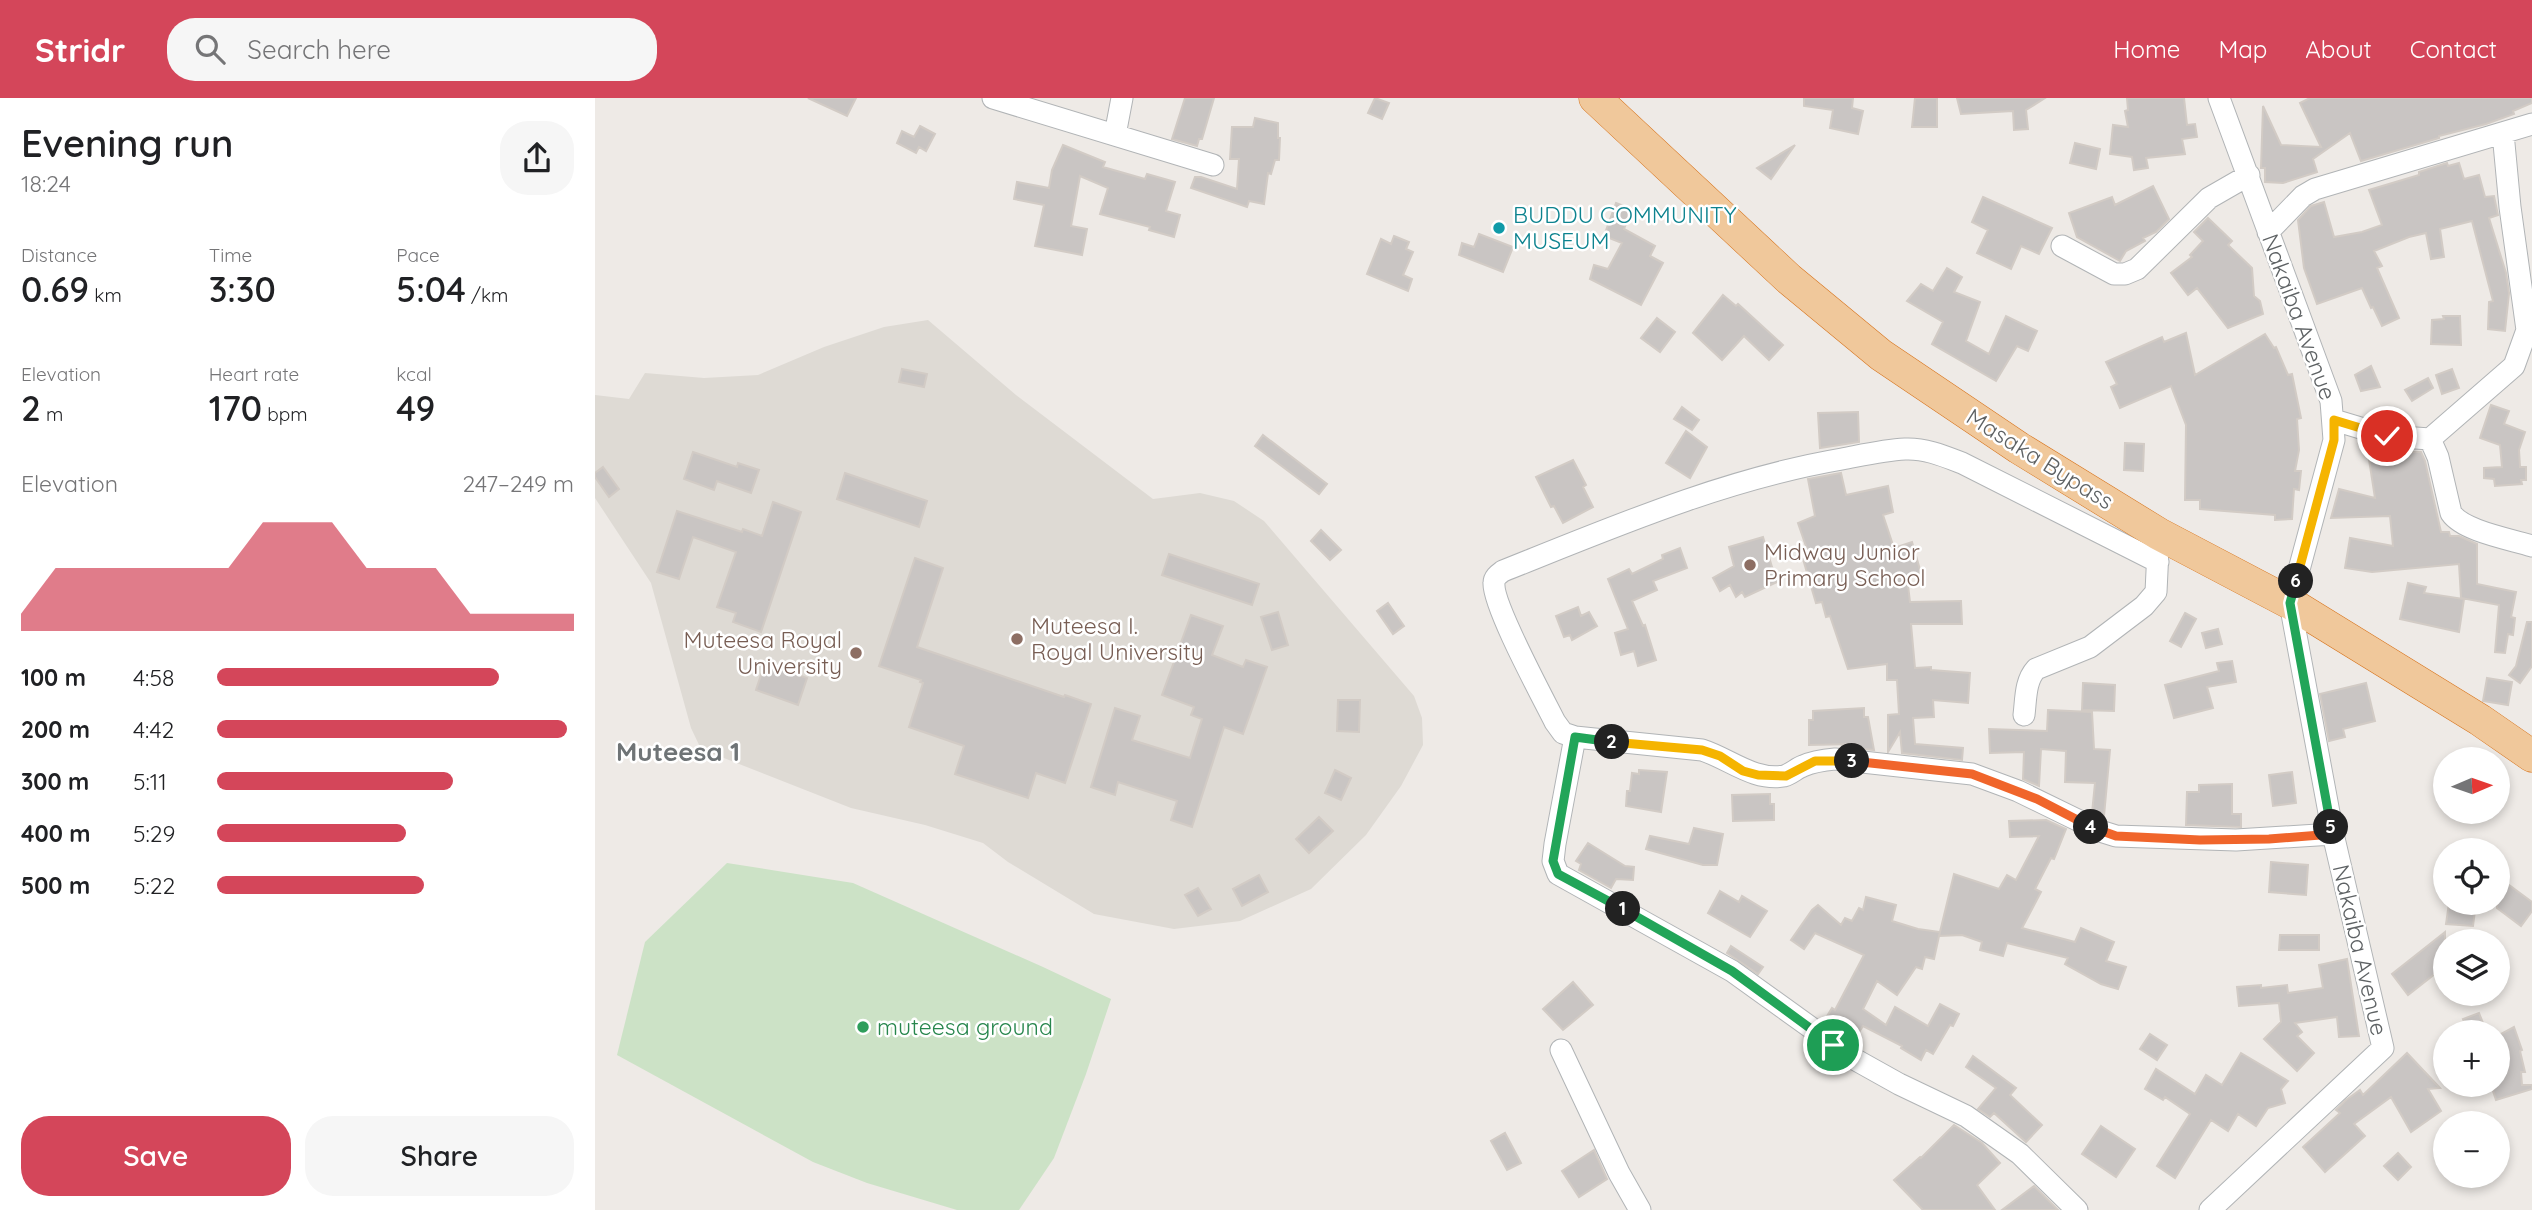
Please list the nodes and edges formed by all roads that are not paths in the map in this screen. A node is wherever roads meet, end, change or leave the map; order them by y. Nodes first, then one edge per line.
1 (993, 98) edge
2 (1122, 98) edge
3 (1595, 98) edge
4 (2219, 98) edge
5 (2532, 124) edge
6 (2503, 133) junction
7 (1115, 135) junction
8 (1213, 165) dead end
9 (2249, 175) junction
10 (2510, 207) junction
11 (2532, 207) edge
12 (2268, 232) junction
13 (2062, 246) dead end
14 (2334, 420) junction
15 (2430, 439) junction
16 (2532, 546) edge
17 (2158, 548) junction
18 (2290, 603) junction
19 (2024, 715) dead end
20 (1575, 737) junction
21 (2532, 756) edge
22 (2333, 834) junction
23 (1561, 1050) dead end
24 (1640, 1210) edge
25 (2077, 1210) edge
26 (2210, 1210) edge

1 - 7 street
2 - 7 street
3 - 17 highway, Masaka Bypass
4 - 9 street, Nakaiba Avenue
5 - 6 street
6 - 10 street
6 - 12 street
7 - 8 street
9 - 12 street, Nakaiba Avenue
9 - 13 street
10 - 11 street
10 - 15 street
12 - 14 street, Nakaiba Avenue
14 - 15 street
14 - 18 street, Nakaiba Avenue
15 - 16 street
17 - 18 highway, Masaka Bypass
17 - 19 street
17 - 20 street
18 - 21 highway, Masaka Bypass
18 - 22 street, Nakaiba Avenue
20 - 22 street
20 - 25 street
22 - 26 street, Nakaiba Avenue
23 - 24 street

